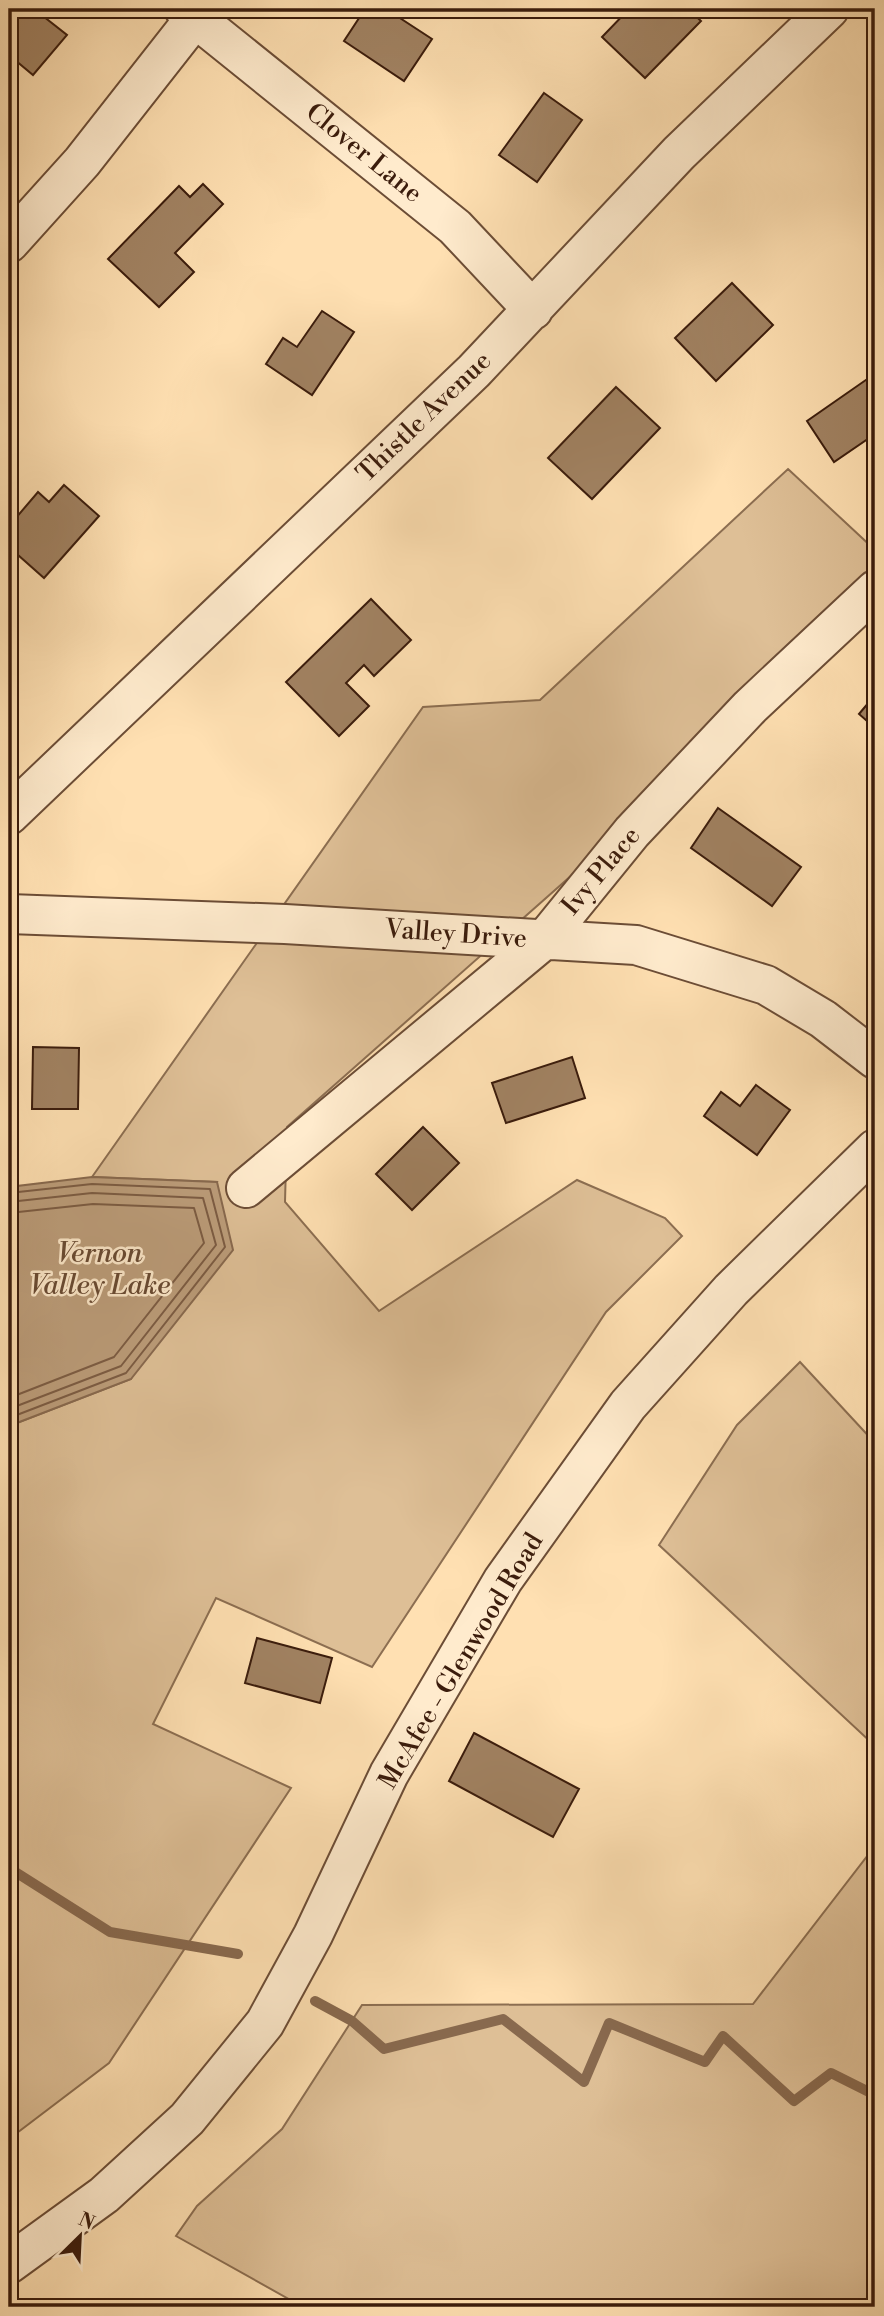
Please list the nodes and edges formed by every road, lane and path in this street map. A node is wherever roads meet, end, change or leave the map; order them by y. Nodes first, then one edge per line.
1 (829, 9) edge
2 (190, 13) edge
3 (9, 243) edge
4 (533, 310) junction
5 (875, 590) edge
6 (9, 815) edge
7 (9, 914) edge
8 (545, 939) junction
9 (875, 1059) edge
10 (875, 1149) edge
11 (246, 1188) dead end
12 (9, 2264) edge

1 - 4 street, Thistle Avenue
2 - 3 street
2 - 4 street, Clover Lane
4 - 6 street, Thistle Avenue
5 - 8 street, Ivy Place
7 - 8 street, Valley Drive
8 - 9 street, Valley Drive
8 - 11 street, Ivy Place
10 - 12 street, McAfee - Glenwood Road

